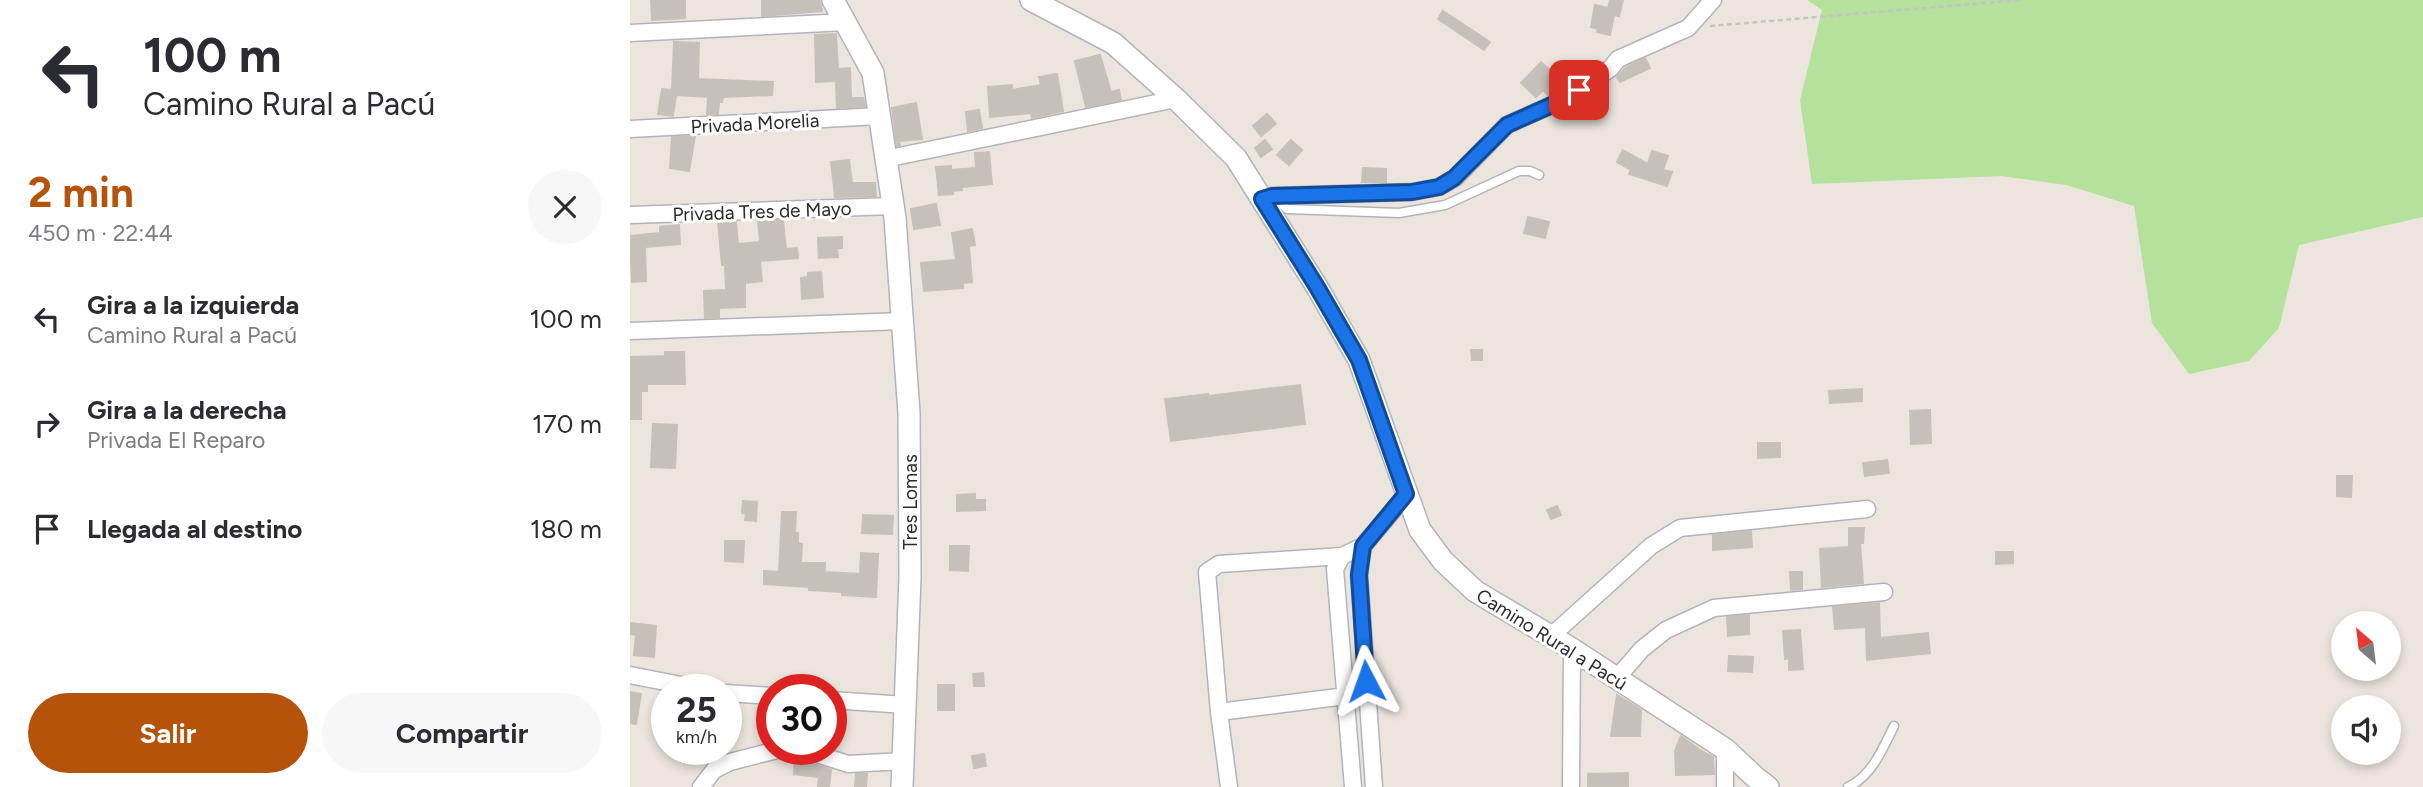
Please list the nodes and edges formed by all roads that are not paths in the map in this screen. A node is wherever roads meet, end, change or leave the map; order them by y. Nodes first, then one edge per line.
1 (832, 0) edge
2 (1031, 0) edge
3 (1713, 0) edge
4 (846, 22) junction
5 (630, 33) edge
6 (1176, 99) junction
7 (880, 116) junction
8 (630, 129) edge
9 (885, 159) junction
10 (1539, 175) dead end
11 (1267, 197) junction
12 (894, 212) junction
13 (630, 215) edge
14 (902, 321) junction
15 (630, 331) edge
16 (1406, 494) junction
17 (1867, 509) dead end
18 (1363, 546) junction
19 (1342, 556) junction
20 (1884, 592) dead end
21 (1550, 637) junction
22 (1572, 649) junction
23 (630, 675) edge
24 (651, 679) edge
25 (1616, 679) junction
26 (1346, 696) junction
27 (847, 701) edge
28 (906, 705) junction
29 (1219, 712) junction
30 (1894, 726) dead end
31 (1725, 749) junction
32 (904, 761) junction
33 (701, 787) edge
34 (902, 787) edge
35 (1229, 787) edge
36 (1353, 787) edge
37 (1374, 787) edge
38 (1571, 787) edge
39 (1725, 787) edge
40 (1768, 787) edge
41 (1848, 787) edge

1 - 4 street, Tres Lomas
2 - 6 street, Camino Rural a Pacú
3 - 11 street
4 - 5 street
4 - 7 street, Tres Lomas
6 - 9 street
6 - 11 street, Camino Rural a Pacú
7 - 8 street, Privada Morelia
7 - 9 street, Tres Lomas
9 - 12 street, Tres Lomas
10 - 11 lane
11 - 16 street, Camino Rural a Pacú
12 - 13 street, Privada Tres de Mayo
12 - 14 street, Tres Lomas
14 - 15 street
14 - 28 street, Tres Lomas
16 - 18 street
16 - 21 street, Camino Rural a Pacú
17 - 21 street
18 - 19 street
18 - 37 street
19 - 26 street
19 - 29 street
20 - 25 street
21 - 22 street, Camino Rural a Pacú
22 - 25 street, Camino Rural a Pacú
22 - 38 street
23 - 24 street
25 - 31 street, Camino Rural a Pacú
26 - 29 street
26 - 36 street
27 - 28 street
28 - 32 street, Tres Lomas
29 - 35 street
30 - 41 lane
31 - 39 street
31 - 40 street, Camino Rural a Pacú
32 - 33 street
32 - 34 street, Tres Lomas

